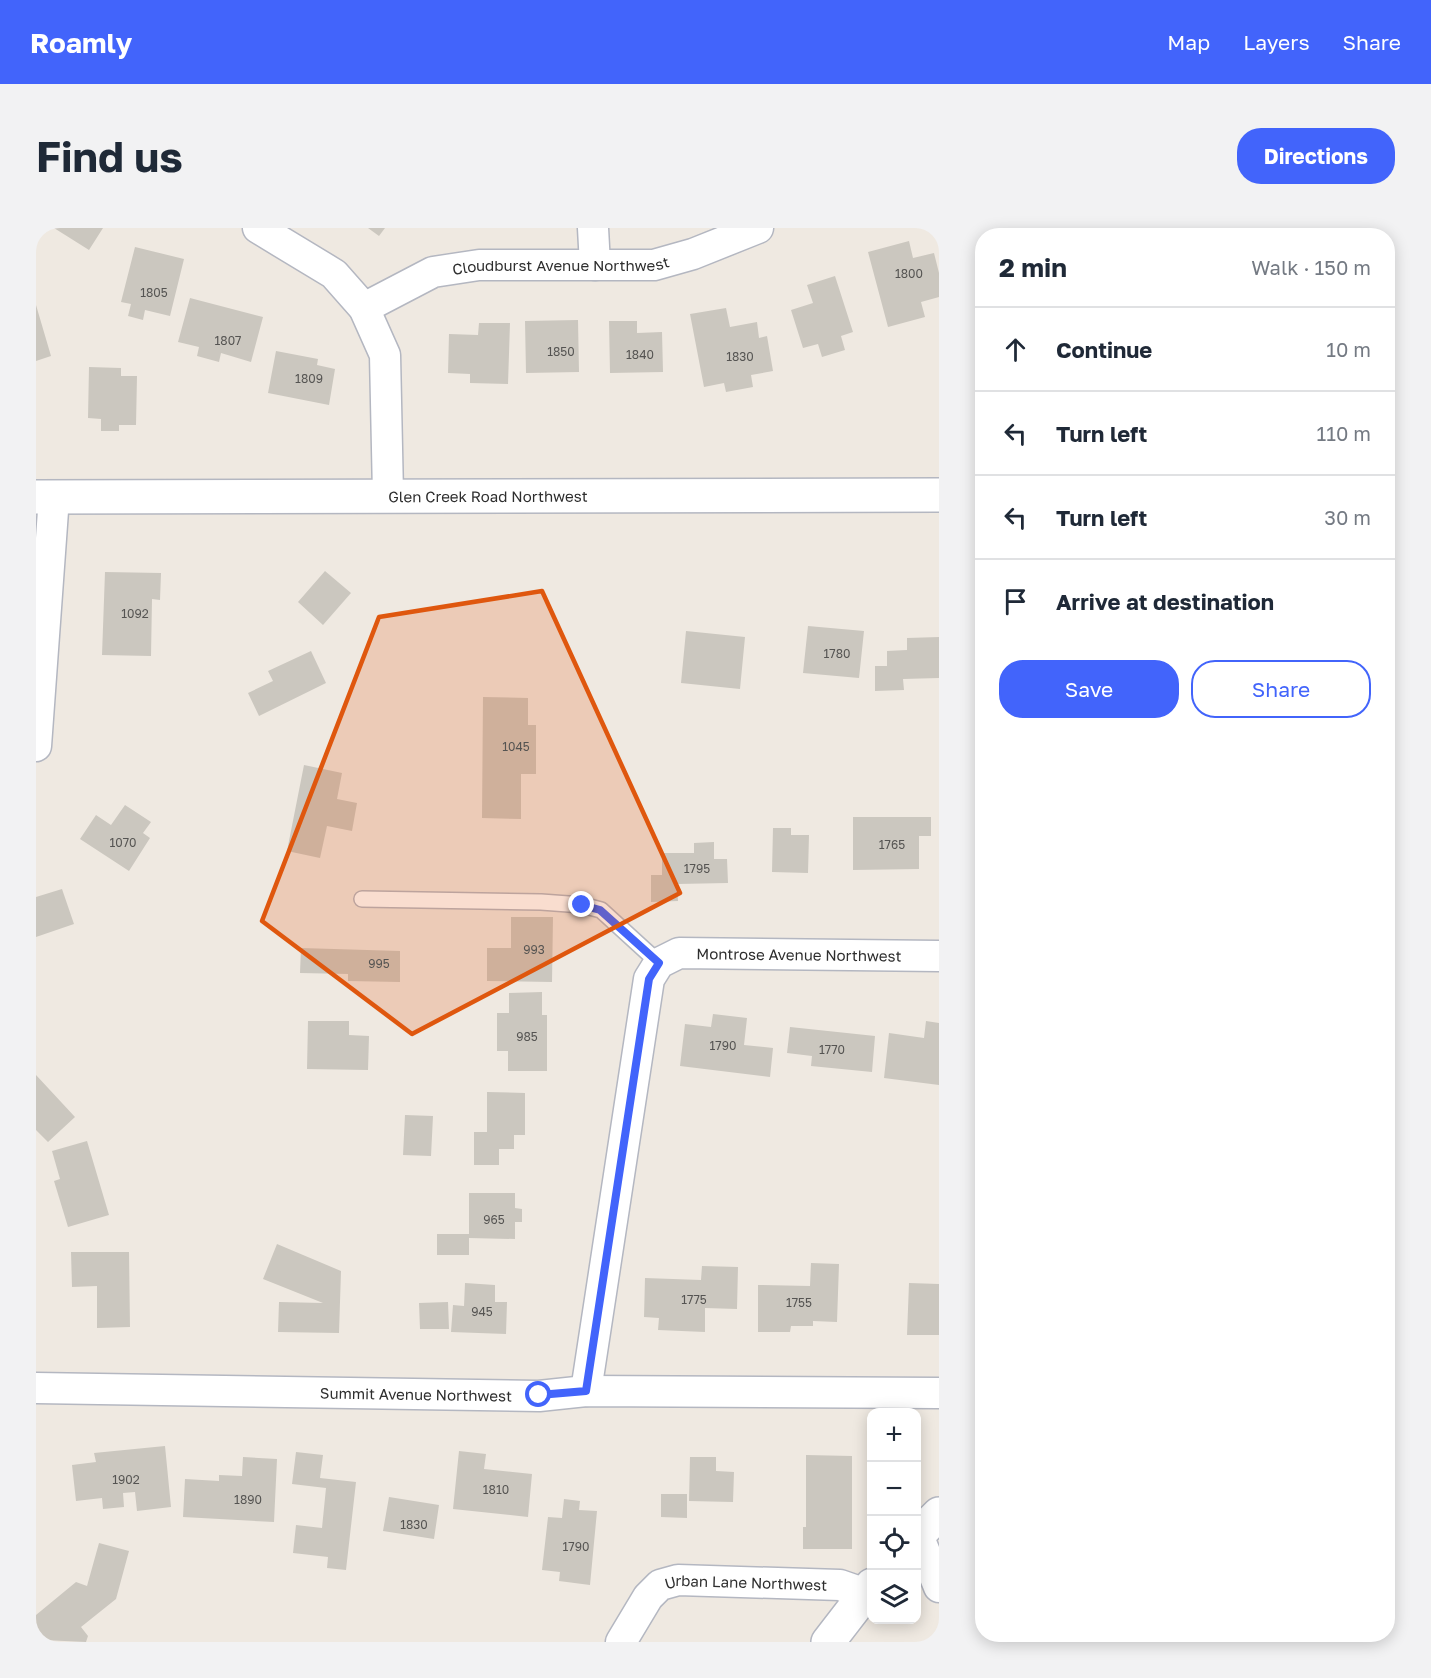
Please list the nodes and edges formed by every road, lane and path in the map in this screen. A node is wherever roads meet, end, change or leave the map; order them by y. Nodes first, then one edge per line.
1 (258, 228) edge
2 (593, 228) edge
3 (758, 228) edge
4 (595, 265) junction
5 (364, 308) junction
6 (388, 495) junction
7 (939, 495) edge
8 (45, 497) edge
9 (36, 746) edge
10 (362, 899) dead end
11 (939, 956) edge
12 (659, 963) junction
13 (36, 1388) edge
14 (586, 1391) junction
15 (939, 1393) edge
16 (925, 1529) edge
17 (939, 1587) edge
18 (867, 1589) edge
19 (621, 1642) edge
20 (828, 1642) edge

1 - 5 street
2 - 4 street
3 - 4 street, Cloudburst Avenue Northwest
4 - 5 street, Cloudburst Avenue Northwest
5 - 6 street
6 - 7 main road, Glen Creek Road Northwest
6 - 8 main road, Glen Creek Road Northwest
8 - 9 street
10 - 12 lane
11 - 12 street, Montrose Avenue Northwest
12 - 14 street
13 - 14 street, Summit Avenue Northwest
14 - 15 street, Summit Avenue Northwest
16 - 17 street
18 - 19 street, Urban Lane Northwest
18 - 20 main road

